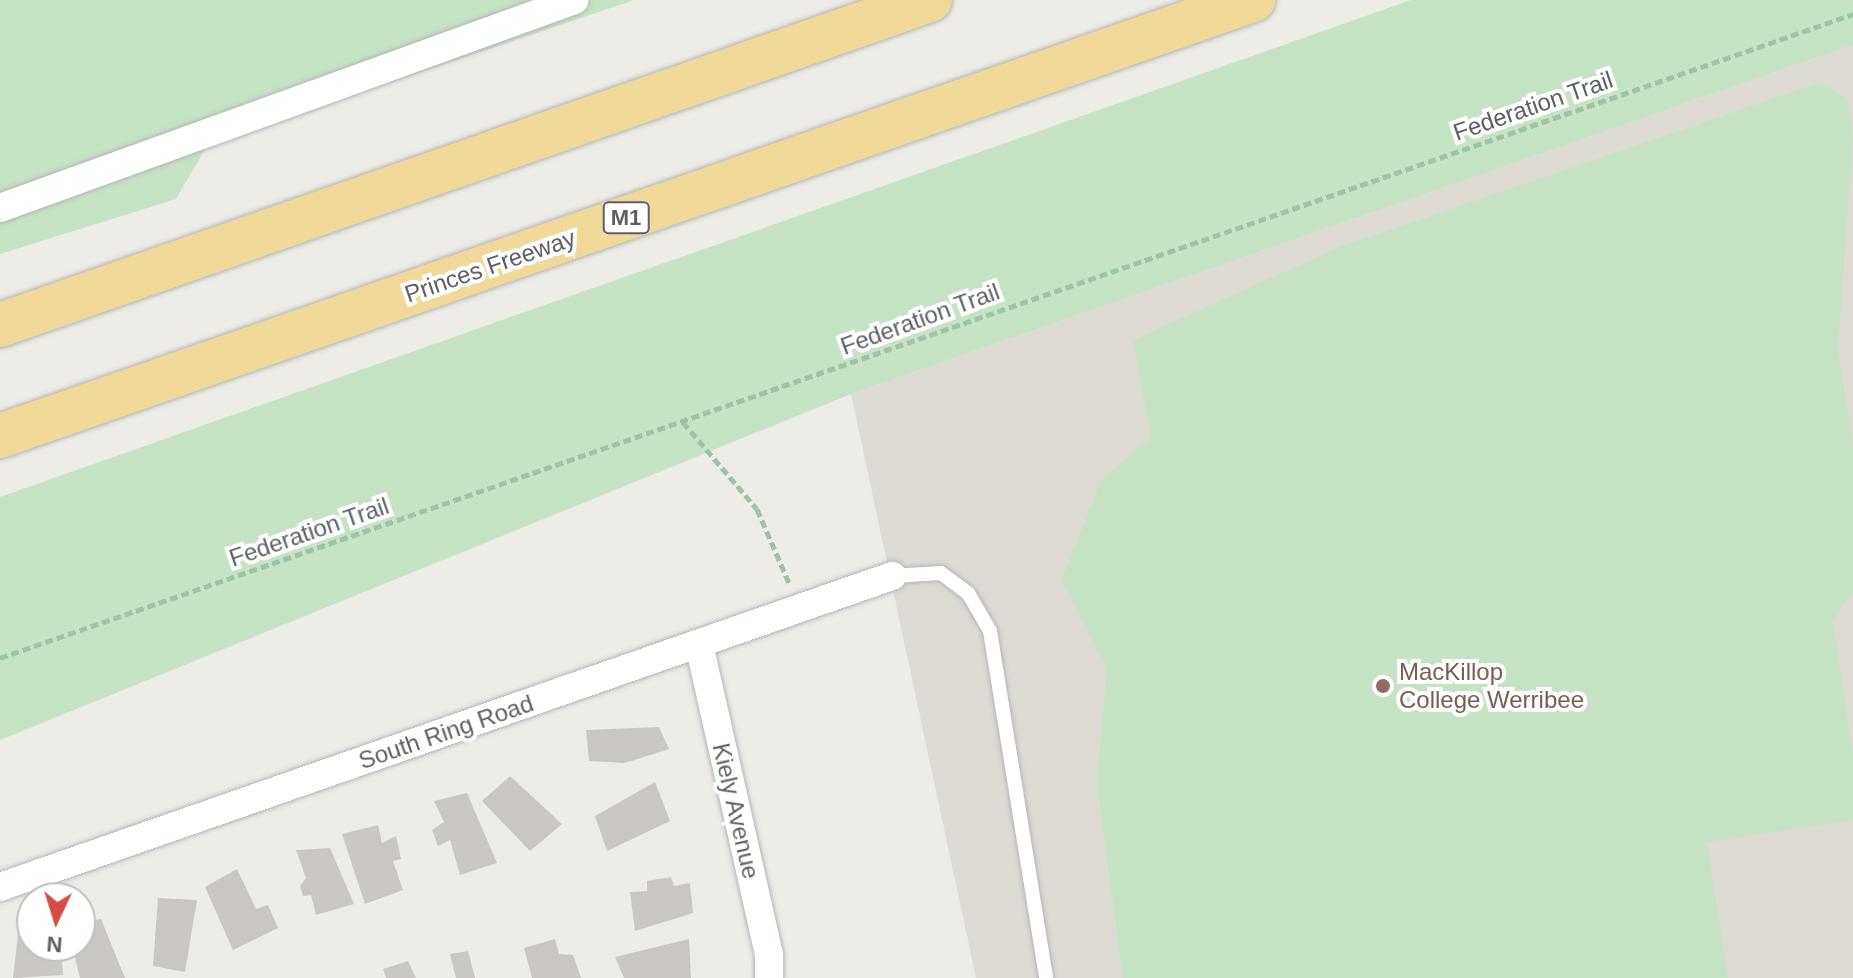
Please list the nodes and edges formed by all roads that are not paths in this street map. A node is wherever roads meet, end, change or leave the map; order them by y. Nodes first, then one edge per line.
1 (575, 0) edge
2 (930, 0) edge
3 (1253, 0) edge
4 (0, 208) edge
5 (0, 325) edge
6 (0, 436) edge
7 (892, 576) joint
8 (699, 644) junction
9 (0, 887) edge
10 (769, 978) edge
11 (1046, 978) edge

1 - 4 street
2 - 5 highway
3 - 6 highway, Princes Freeway / M1
7 - 8 street, South Ring Road
7 - 11 lane
8 - 9 street, South Ring Road
8 - 10 street, Kiely Avenue

